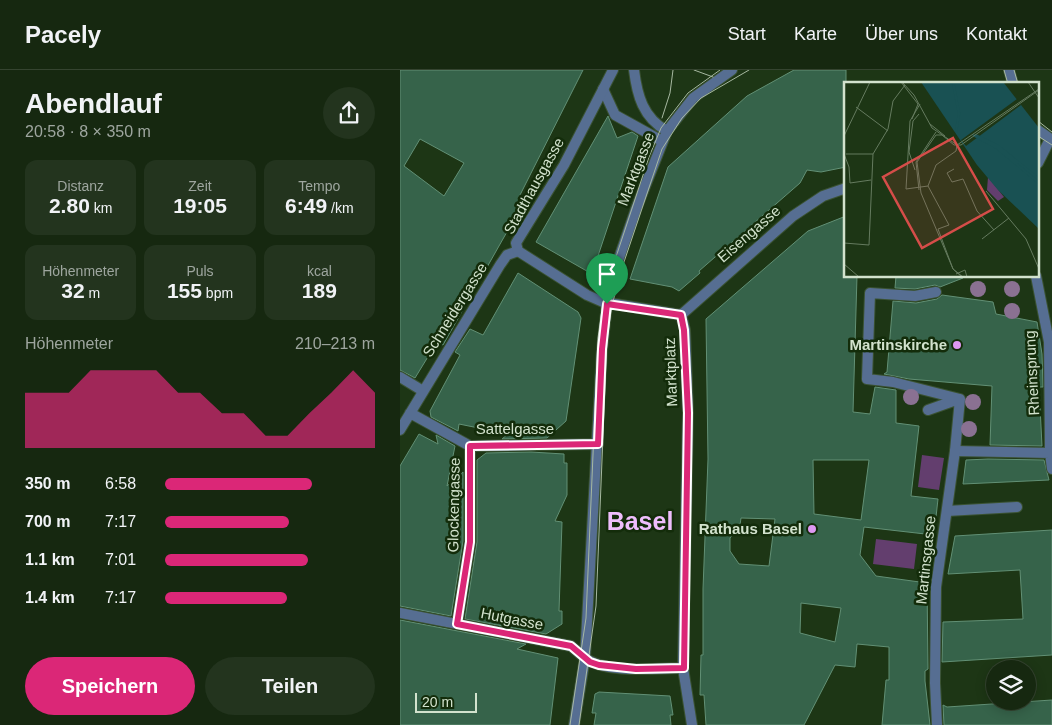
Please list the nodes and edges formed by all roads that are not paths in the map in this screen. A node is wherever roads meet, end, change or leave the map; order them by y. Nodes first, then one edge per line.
1 (613, 70) edge
2 (634, 70) edge
3 (732, 70) edge
4 (603, 89) junction
5 (667, 131) junction
6 (1040, 132) edge
7 (1051, 140) edge
8 (662, 141) junction
9 (1040, 159) edge
10 (844, 189) edge
11 (518, 251) junction
12 (1036, 278) edge
13 (936, 292) dead end
14 (607, 304) junction
15 (681, 315) junction
16 (400, 378) edge
17 (423, 391) junction
18 (960, 399) junction
19 (928, 410) dead end
20 (410, 413) junction
21 (400, 430) edge
22 (598, 444) junction
23 (470, 446) junction
24 (955, 451) junction
25 (1050, 453) junction
26 (1052, 469) edge
27 (1017, 507) dead end
28 (947, 511) junction
29 (400, 613) edge
30 (457, 624) junction
31 (585, 658) junction
32 (684, 668) junction
33 (574, 725) edge
34 (692, 725) edge
35 (937, 725) edge

1 - 4 street, Stadthausgasse
2 - 5 street
3 - 5 street, Marktgasse
4 - 8 street
4 - 11 street, Stadthausgasse
5 - 8 street, Marktgasse
6 - 7 street
7 - 9 street
8 - 14 street, Marktgasse
10 - 15 street, Eisengasse
11 - 14 street, Stadthausgasse
11 - 17 street, Schneidergasse
12 - 25 street, Rheinsprung
13 - 18 street
14 - 15 street, Marktplatz
14 - 22 street
15 - 32 street, Marktplatz
16 - 17 street
17 - 20 street, Schneidergasse
18 - 19 street
18 - 24 street, Martinsgasse
20 - 21 street, Schneidergasse
20 - 23 street, Sattelgasse
22 - 23 street, Sattelgasse
22 - 31 street
23 - 30 street, Glockengasse
24 - 25 street
24 - 28 street, Martinsgasse
25 - 26 street, Rheinsprung
27 - 28 street
28 - 35 street, Martinsgasse
29 - 30 street, Hutgasse
30 - 31 street, Hutgasse
31 - 32 street
31 - 33 street
32 - 34 street, Marktplatz

